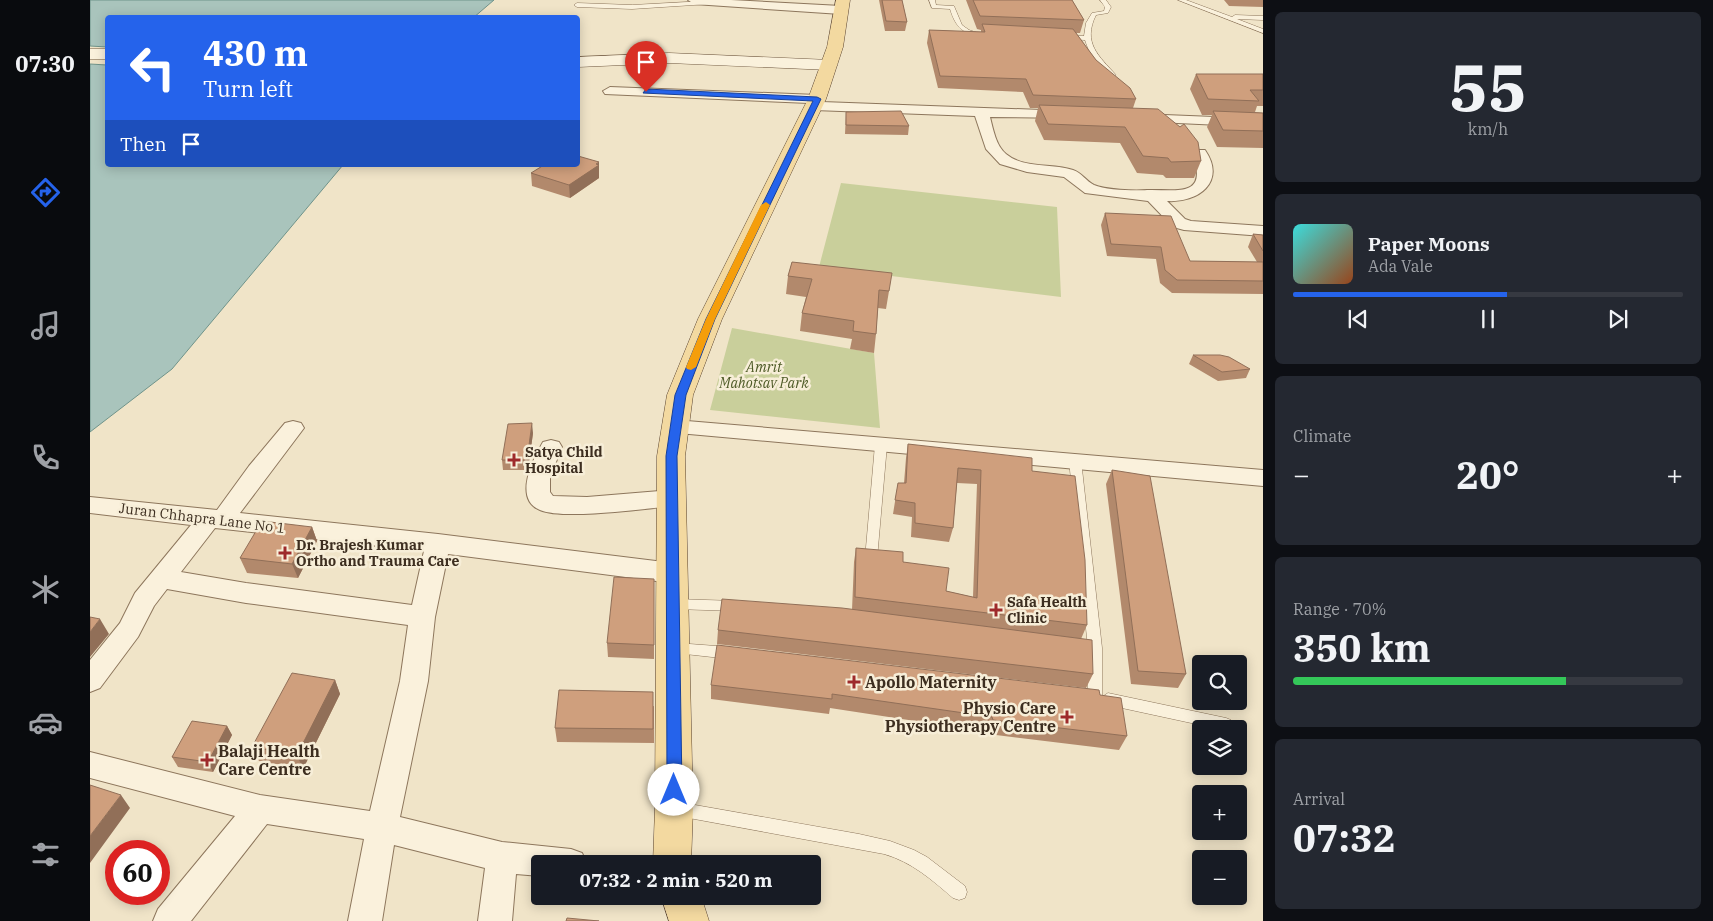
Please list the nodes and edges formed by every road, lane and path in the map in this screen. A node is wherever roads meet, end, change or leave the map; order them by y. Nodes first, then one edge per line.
1 (694, 0) edge
2 (932, 0) edge
3 (1104, 0) edge
4 (1181, 0) edge
5 (707, 2) junction
6 (577, 5) dead end
7 (842, 5) edge
8 (1226, 17) junction
9 (1263, 18) edge
10 (1263, 31) edge
11 (986, 35) edge
12 (1059, 37) edge
13 (1087, 38) junction
14 (90, 54) edge
15 (105, 54) edge
16 (580, 57) edge
17 (596, 61) junction
18 (580, 62) edge
19 (830, 65) junction
20 (1118, 81) edge
21 (610, 90) dead end
22 (816, 102) junction
23 (981, 112) junction
24 (1085, 116) edge
25 (1123, 117) edge
26 (1263, 122) edge
27 (1200, 153) edge
28 (1145, 195) junction
29 (1263, 231) edge
30 (675, 427) junction
31 (294, 428) dead end
32 (881, 445) junction
33 (552, 447) dead end
34 (1075, 460) junction
35 (1263, 478) edge
36 (672, 498) junction
37 (90, 505) edge
38 (216, 520) junction
39 (438, 543) junction
40 (871, 559) edge
41 (672, 572) junction
42 (161, 578) junction
43 (673, 604) junction
44 (753, 608) edge
45 (422, 617) junction
46 (673, 648) junction
47 (747, 654) edge
48 (90, 680) edge
49 (1207, 720) edge
50 (90, 765) edge
51 (674, 808) junction
52 (260, 809) junction
53 (382, 827) junction
54 (672, 855) edge
55 (502, 857) junction
56 (531, 860) edge
57 (959, 892) dead end
58 (676, 905) edge
59 (684, 905) edge
60 (170, 921) edge
61 (364, 921) edge
62 (495, 921) edge
63 (679, 921) edge
64 (689, 921) edge

1 - 5 street
2 - 11 lane
3 - 13 lane
4 - 8 lane
5 - 6 lane
5 - 7 street
7 - 19 main road
8 - 9 lane
8 - 10 lane
12 - 13 lane
13 - 20 lane
14 - 15 street
16 - 17 street
17 - 18 street
17 - 19 street
19 - 22 main road
21 - 22 street
22 - 23 street
22 - 30 main road
23 - 24 street
23 - 28 street
25 - 26 street
27 - 28 street
28 - 29 street
30 - 32 street
30 - 36 main road
31 - 38 street
32 - 34 street
32 - 40 lane
33 - 36 street
34 - 35 street
34 - 49 lane
36 - 41 main road
37 - 38 street, Juran Chhapra Lane No 1
38 - 39 street, Juran Chhapra Lane No 1
38 - 42 street
39 - 41 street, Juran Chhapra Lane No 1
39 - 45 street
41 - 43 main road
42 - 45 street
42 - 48 street
43 - 44 lane
43 - 46 main road
45 - 53 street
46 - 47 lane
46 - 51 main road
50 - 52 street
51 - 54 main road
51 - 57 lane
52 - 53 street
52 - 60 street
53 - 55 street
53 - 61 street
55 - 56 street
55 - 62 street
58 - 63 street
59 - 64 main road

